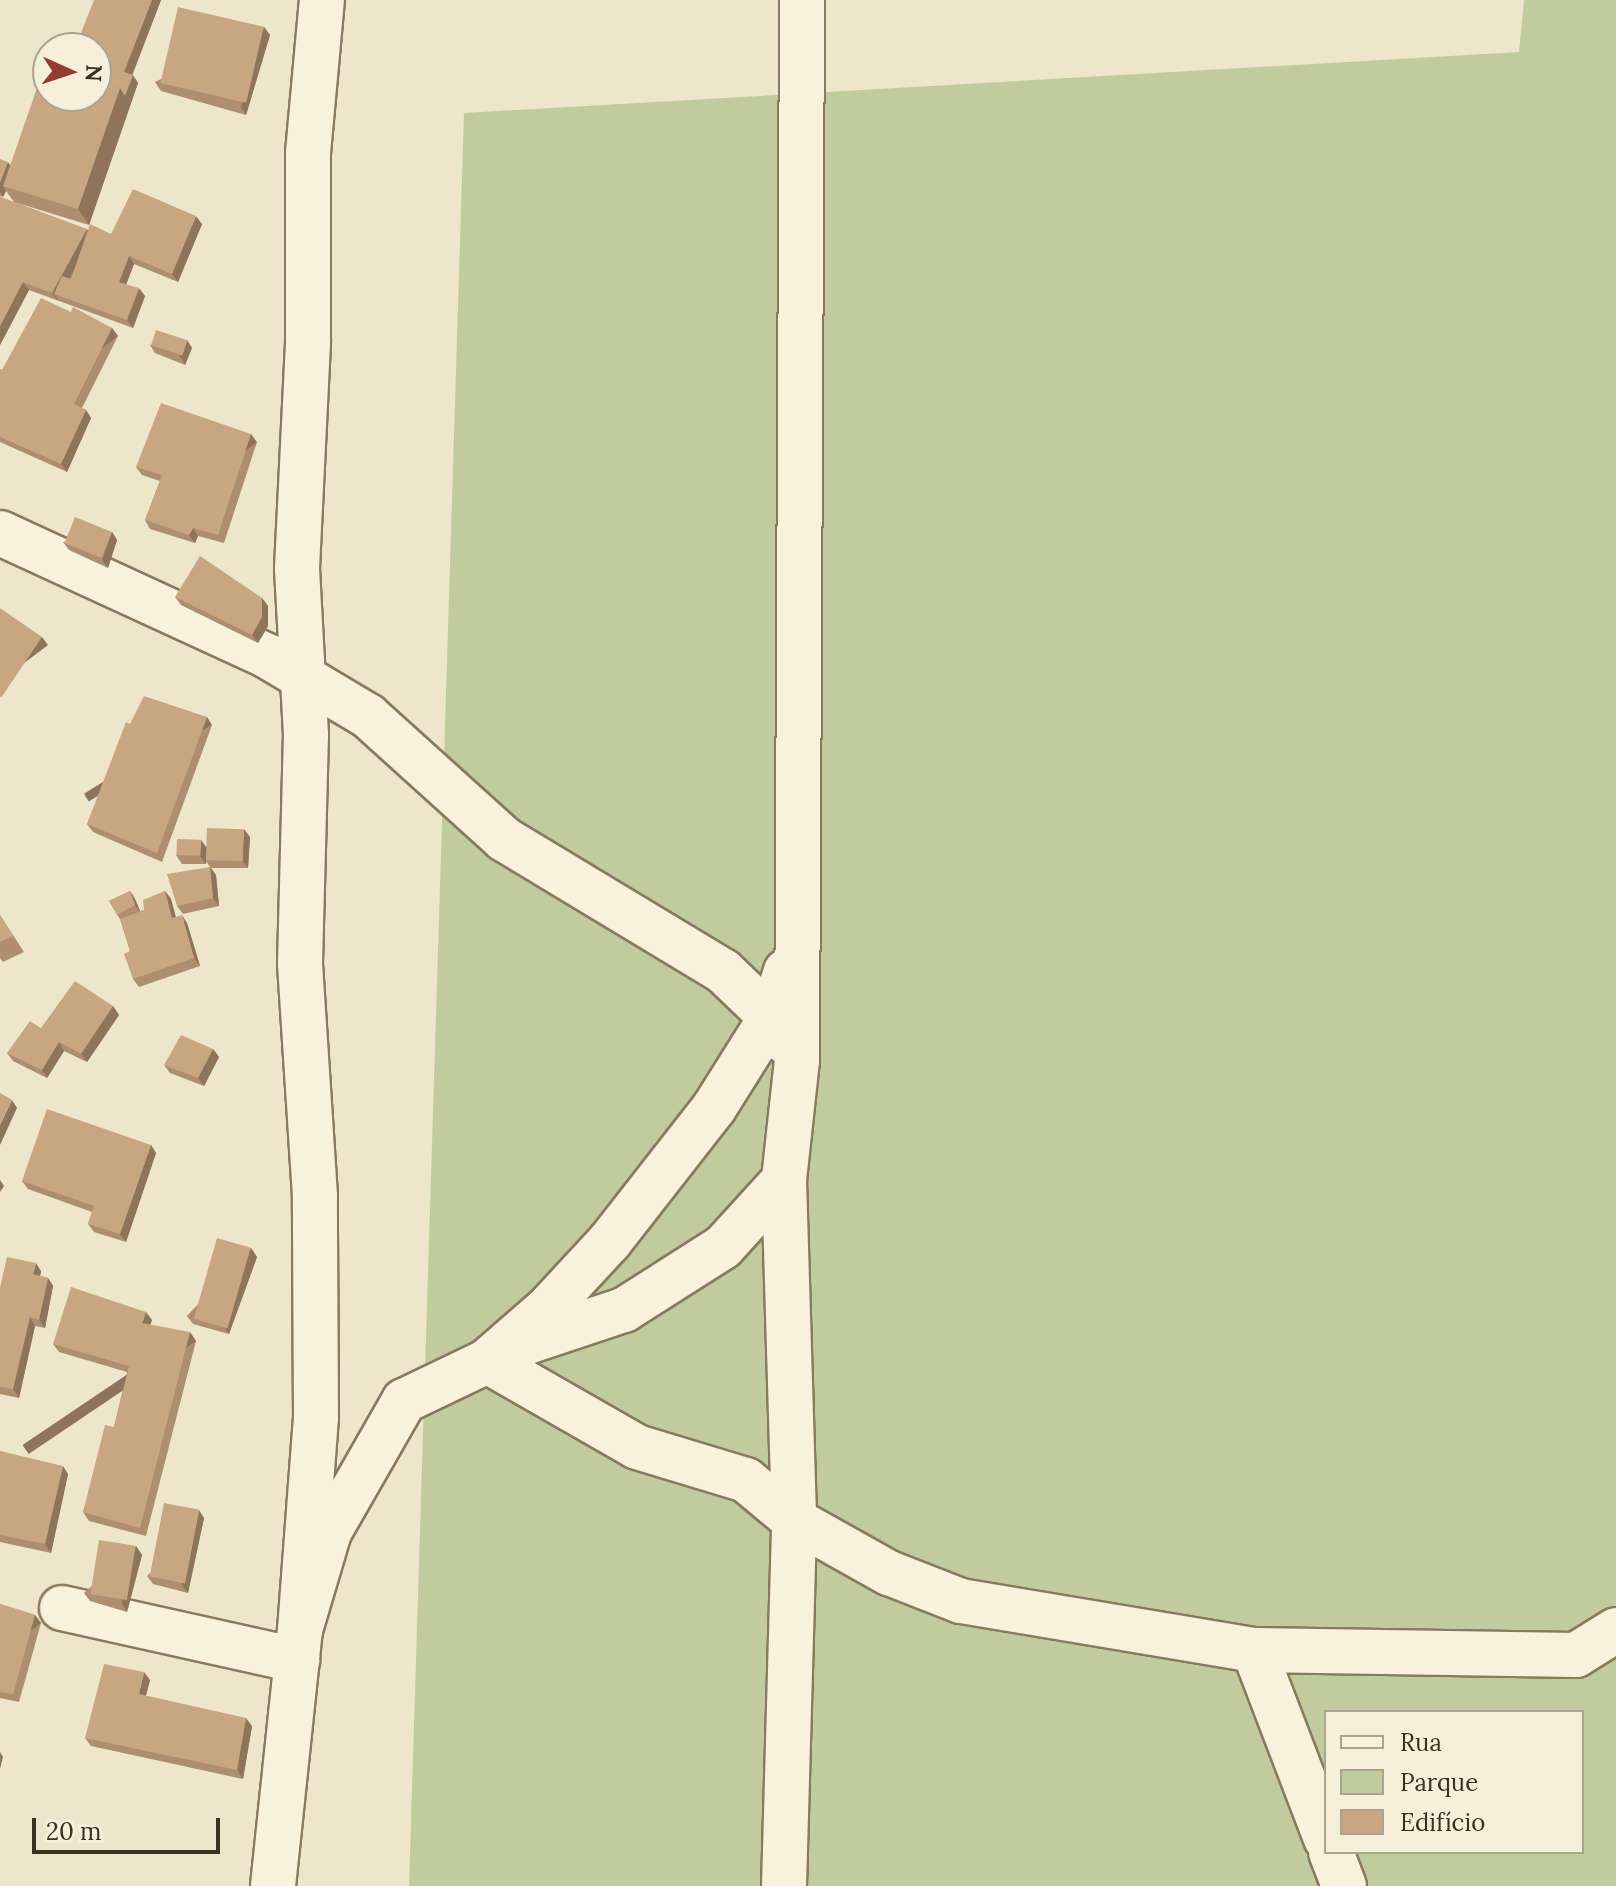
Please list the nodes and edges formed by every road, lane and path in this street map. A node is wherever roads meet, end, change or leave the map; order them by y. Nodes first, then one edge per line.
1 (322, 0) edge
2 (802, 0) edge
3 (0, 533) edge
4 (305, 679) junction
5 (797, 938) junction
6 (771, 1017) junction
7 (797, 1060) junction
8 (784, 1180) junction
9 (487, 1361) junction
10 (794, 1520) junction
11 (62, 1608) dead end
12 (1616, 1630) edge
13 (299, 1645) junction
14 (1254, 1650) junction
15 (1324, 1834) edge
16 (1332, 1854) edge
17 (273, 1886) edge
18 (784, 1886) edge
19 (1344, 1886) edge

1 - 4 street
2 - 5 street
3 - 4 street
4 - 6 street
4 - 13 street
5 - 6 street
5 - 7 street
6 - 7 street
6 - 9 street
7 - 8 street
8 - 9 street
8 - 10 street
9 - 10 street
9 - 13 street
10 - 14 street
10 - 18 street
11 - 13 street
12 - 14 street
13 - 17 street
14 - 15 street
16 - 19 street

